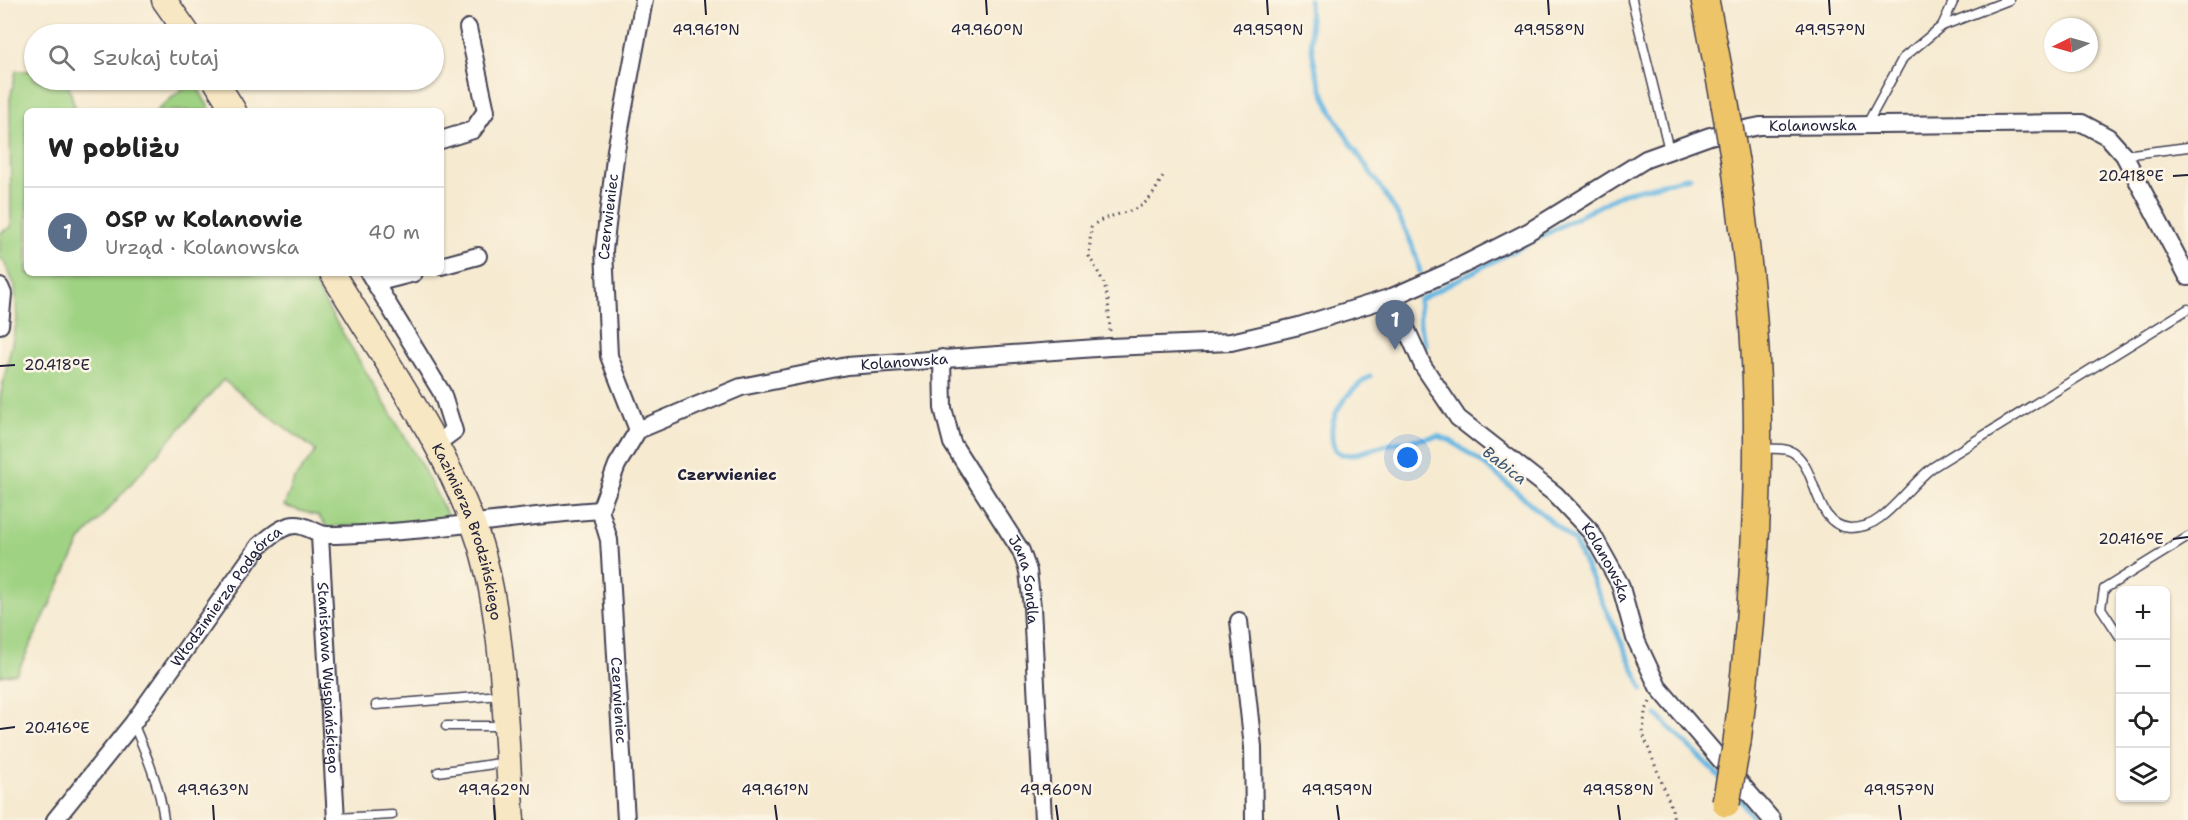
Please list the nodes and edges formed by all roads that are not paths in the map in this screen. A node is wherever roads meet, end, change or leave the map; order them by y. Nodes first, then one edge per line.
1 (164, 0) edge
2 (644, 0) edge
3 (1632, 0) edge
4 (1705, 0) edge
5 (1954, 0) edge
6 (2009, 0) edge
7 (181, 24) edge
8 (1942, 26) junction
9 (468, 28) dead end
10 (221, 90) edge
11 (232, 108) edge
12 (1866, 125) junction
13 (444, 139) edge
14 (2188, 147) edge
15 (1669, 150) junction
16 (2124, 154) junction
17 (478, 256) dead end
18 (444, 265) edge
19 (334, 276) edge
20 (389, 276) edge
21 (2188, 277) edge
22 (372, 278) edge
23 (0, 287) edge
24 (1392, 297) junction
25 (2188, 309) edge
26 (0, 325) edge
27 (942, 358) junction
28 (638, 430) junction
29 (435, 445) junction
30 (1756, 449) junction
31 (600, 510) junction
32 (472, 524) junction
33 (320, 536) junction
34 (2188, 537) edge
35 (1239, 621) dead end
36 (2116, 629) edge
37 (502, 695) junction
38 (376, 705) dead end
39 (133, 723) junction
40 (446, 726) dead end
41 (505, 726) junction
42 (508, 762) junction
43 (438, 772) dead end
44 (1724, 811) edge
45 (392, 815) dead end
46 (336, 819) edge
47 (55, 820) edge
48 (164, 820) edge
49 (512, 820) edge
50 (626, 820) edge
51 (1043, 820) edge
52 (1254, 820) edge
53 (1772, 820) edge

1 - 7 main road
2 - 28 street, Czerwieniec
3 - 15 lane
4 - 30 main road, bridge
5 - 8 lane
6 - 8 lane
8 - 12 lane
9 - 13 street
10 - 11 main road
12 - 15 street, Kolanowska
12 - 16 street, Kolanowska
14 - 16 lane
15 - 24 street, Kolanowska
16 - 21 street, Kolanowska
17 - 18 street
19 - 29 main road, Kazimierza Brodzińskiego
20 - 22 street
22 - 29 street
23 - 26 street
24 - 27 street, Kolanowska
24 - 53 street, Kolanowska
25 - 30 lane
27 - 28 street, Kolanowska
27 - 51 street, Jana Sondla
28 - 31 street
29 - 32 main road, Kazimierza Brodzińskiego
30 - 44 main road, bridge
31 - 32 street
31 - 50 street, Czerwieniec
32 - 33 street, Włodzimierza Podgórca
32 - 37 main road, Kazimierza Brodzińskiego
33 - 39 street, Włodzimierza Podgórca
33 - 46 street, Stanisława Wyspiańskiego
34 - 36 lane
35 - 52 street
37 - 38 lane
37 - 41 main road, Kazimierza Brodzińskiego
39 - 47 street, Włodzimierza Podgórca
39 - 48 lane
40 - 41 lane
41 - 42 main road, Kazimierza Brodzińskiego
42 - 43 lane
42 - 49 main road, Kazimierza Brodzińskiego
45 - 46 lane

